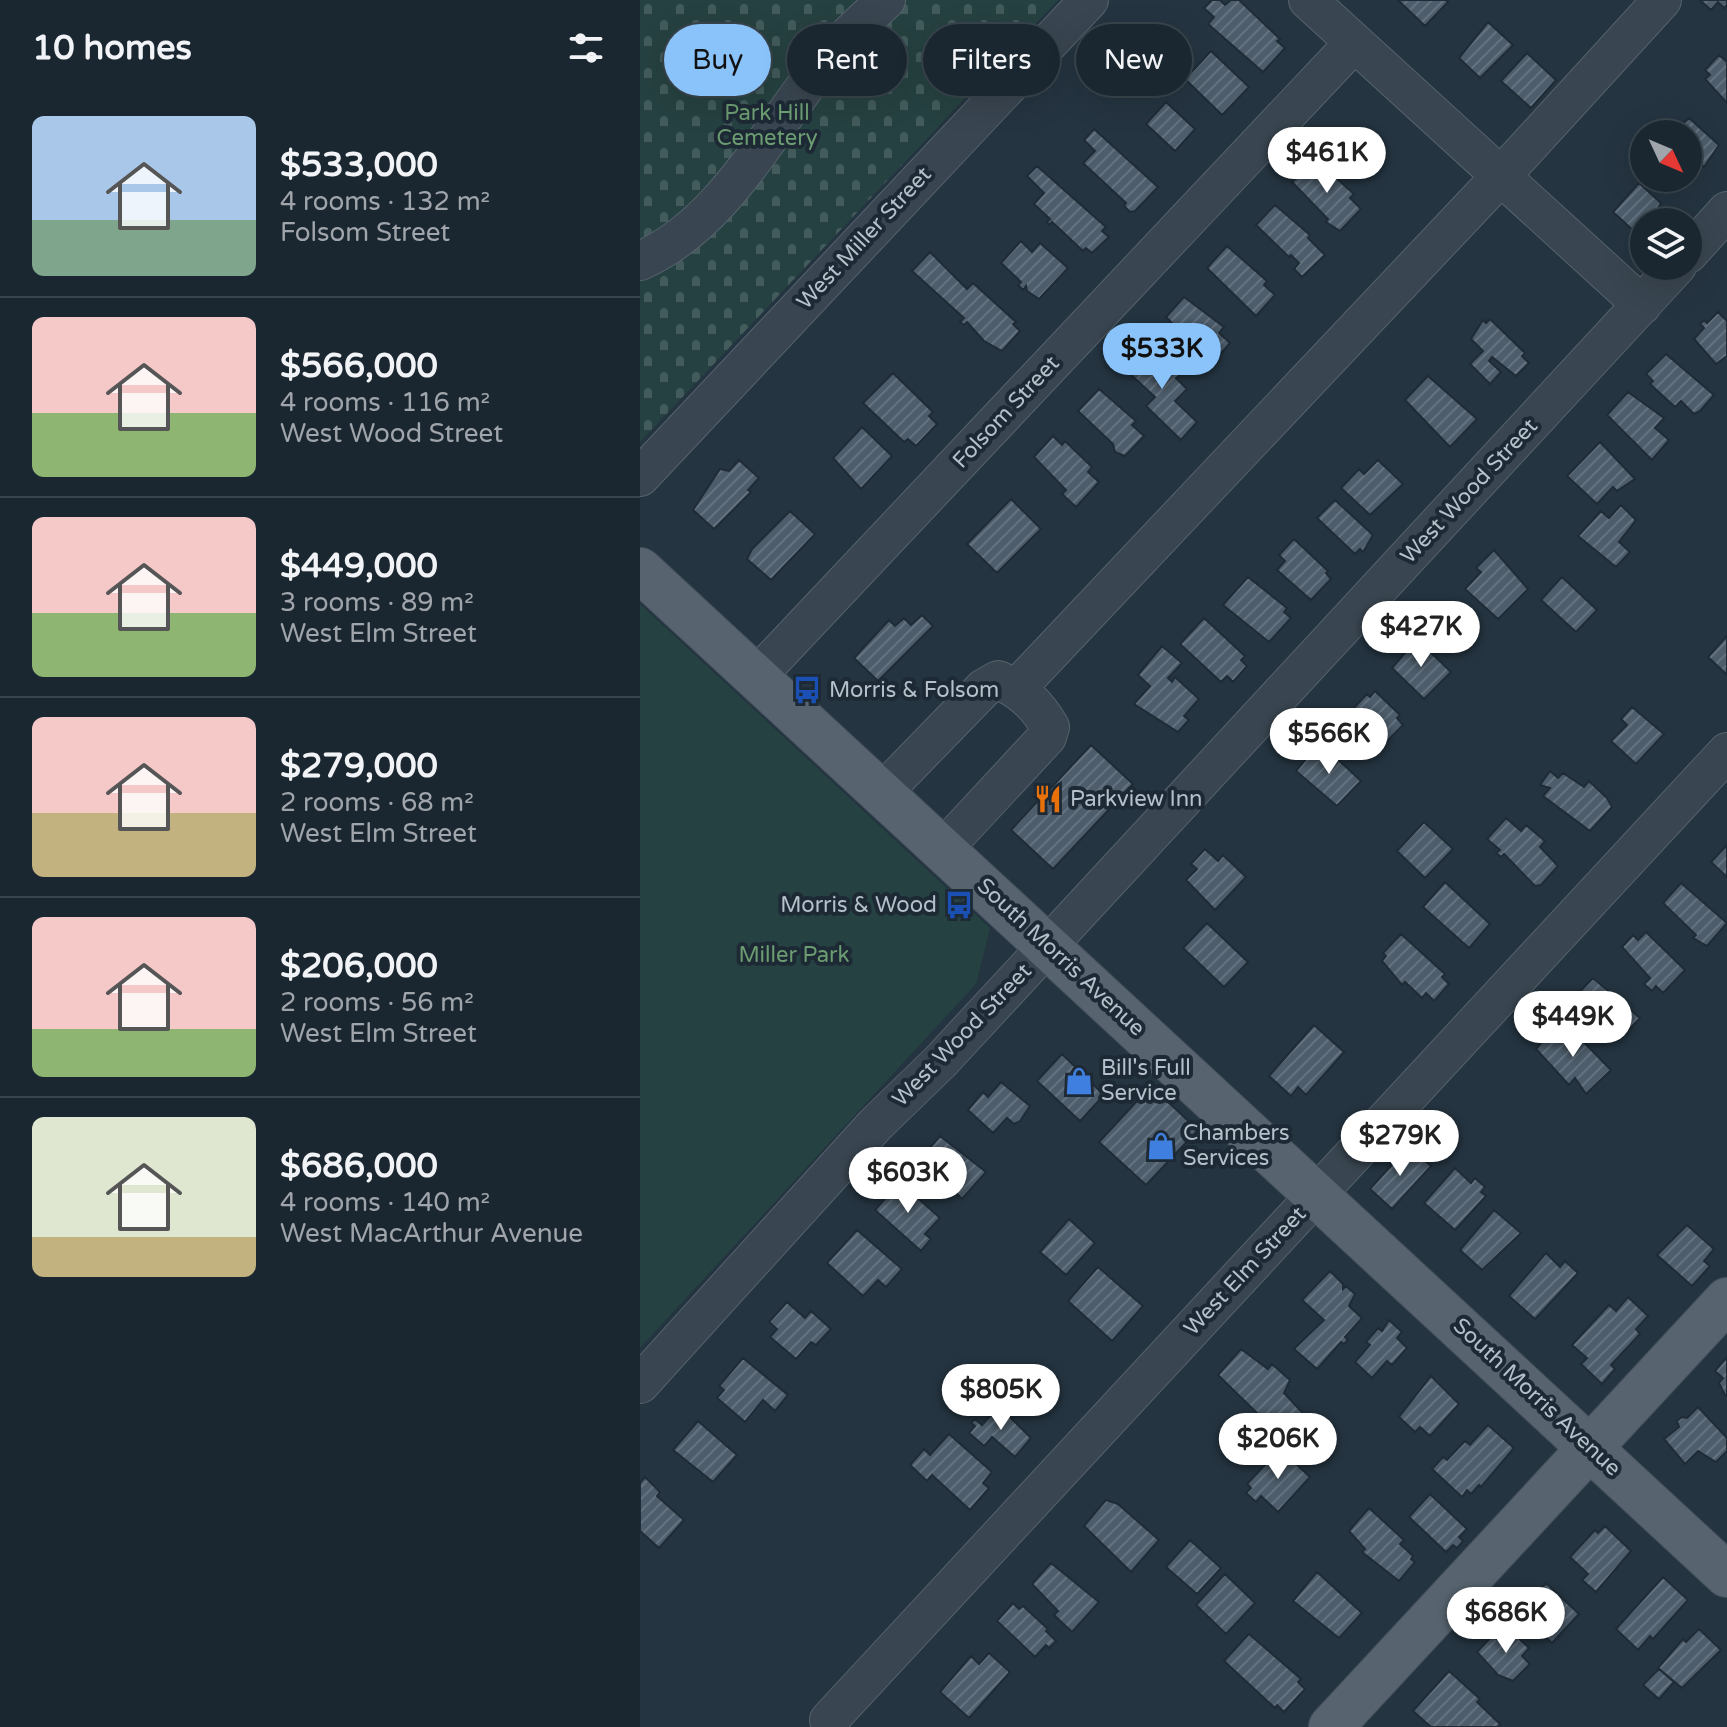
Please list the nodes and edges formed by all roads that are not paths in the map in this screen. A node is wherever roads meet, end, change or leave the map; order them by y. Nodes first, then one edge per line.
1 (886, 0) edge
2 (1089, 0) edge
3 (1662, 0) edge
4 (1336, 16) edge
5 (1501, 176) junction
6 (1727, 211) edge
7 (1702, 239) edge
8 (640, 261) edge
9 (1664, 280) edge
10 (1642, 305) junction
11 (640, 477) edge
12 (640, 570) edge
13 (756, 677) junction
14 (1017, 688) junction
15 (1727, 752) edge
16 (882, 793) junction
17 (943, 849) junction
18 (1047, 945) junction
19 (1318, 1193) junction
20 (1727, 1300) edge
21 (640, 1384) edge
22 (1590, 1447) junction
23 (1724, 1568) edge
24 (829, 1720) dead end
25 (1331, 1727) edge

1 - 8 street
2 - 11 street, West Miller Street
3 - 5 street
4 - 5 street
4 - 13 street, Folsom Street
5 - 10 street
5 - 14 street
6 - 7 street
9 - 10 street, West Wood Street
10 - 18 street, West Wood Street
12 - 13 main road, South Morris Avenue
13 - 16 main road, South Morris Avenue
14 - 16 street
14 - 17 street
15 - 19 street, West Elm Street
16 - 17 main road, South Morris Avenue
17 - 18 main road, South Morris Avenue
18 - 19 main road, South Morris Avenue
18 - 21 street, West Wood Street
19 - 22 main road, South Morris Avenue
19 - 24 street, West Elm Street
20 - 22 main road
22 - 23 main road, South Morris Avenue
22 - 25 main road

